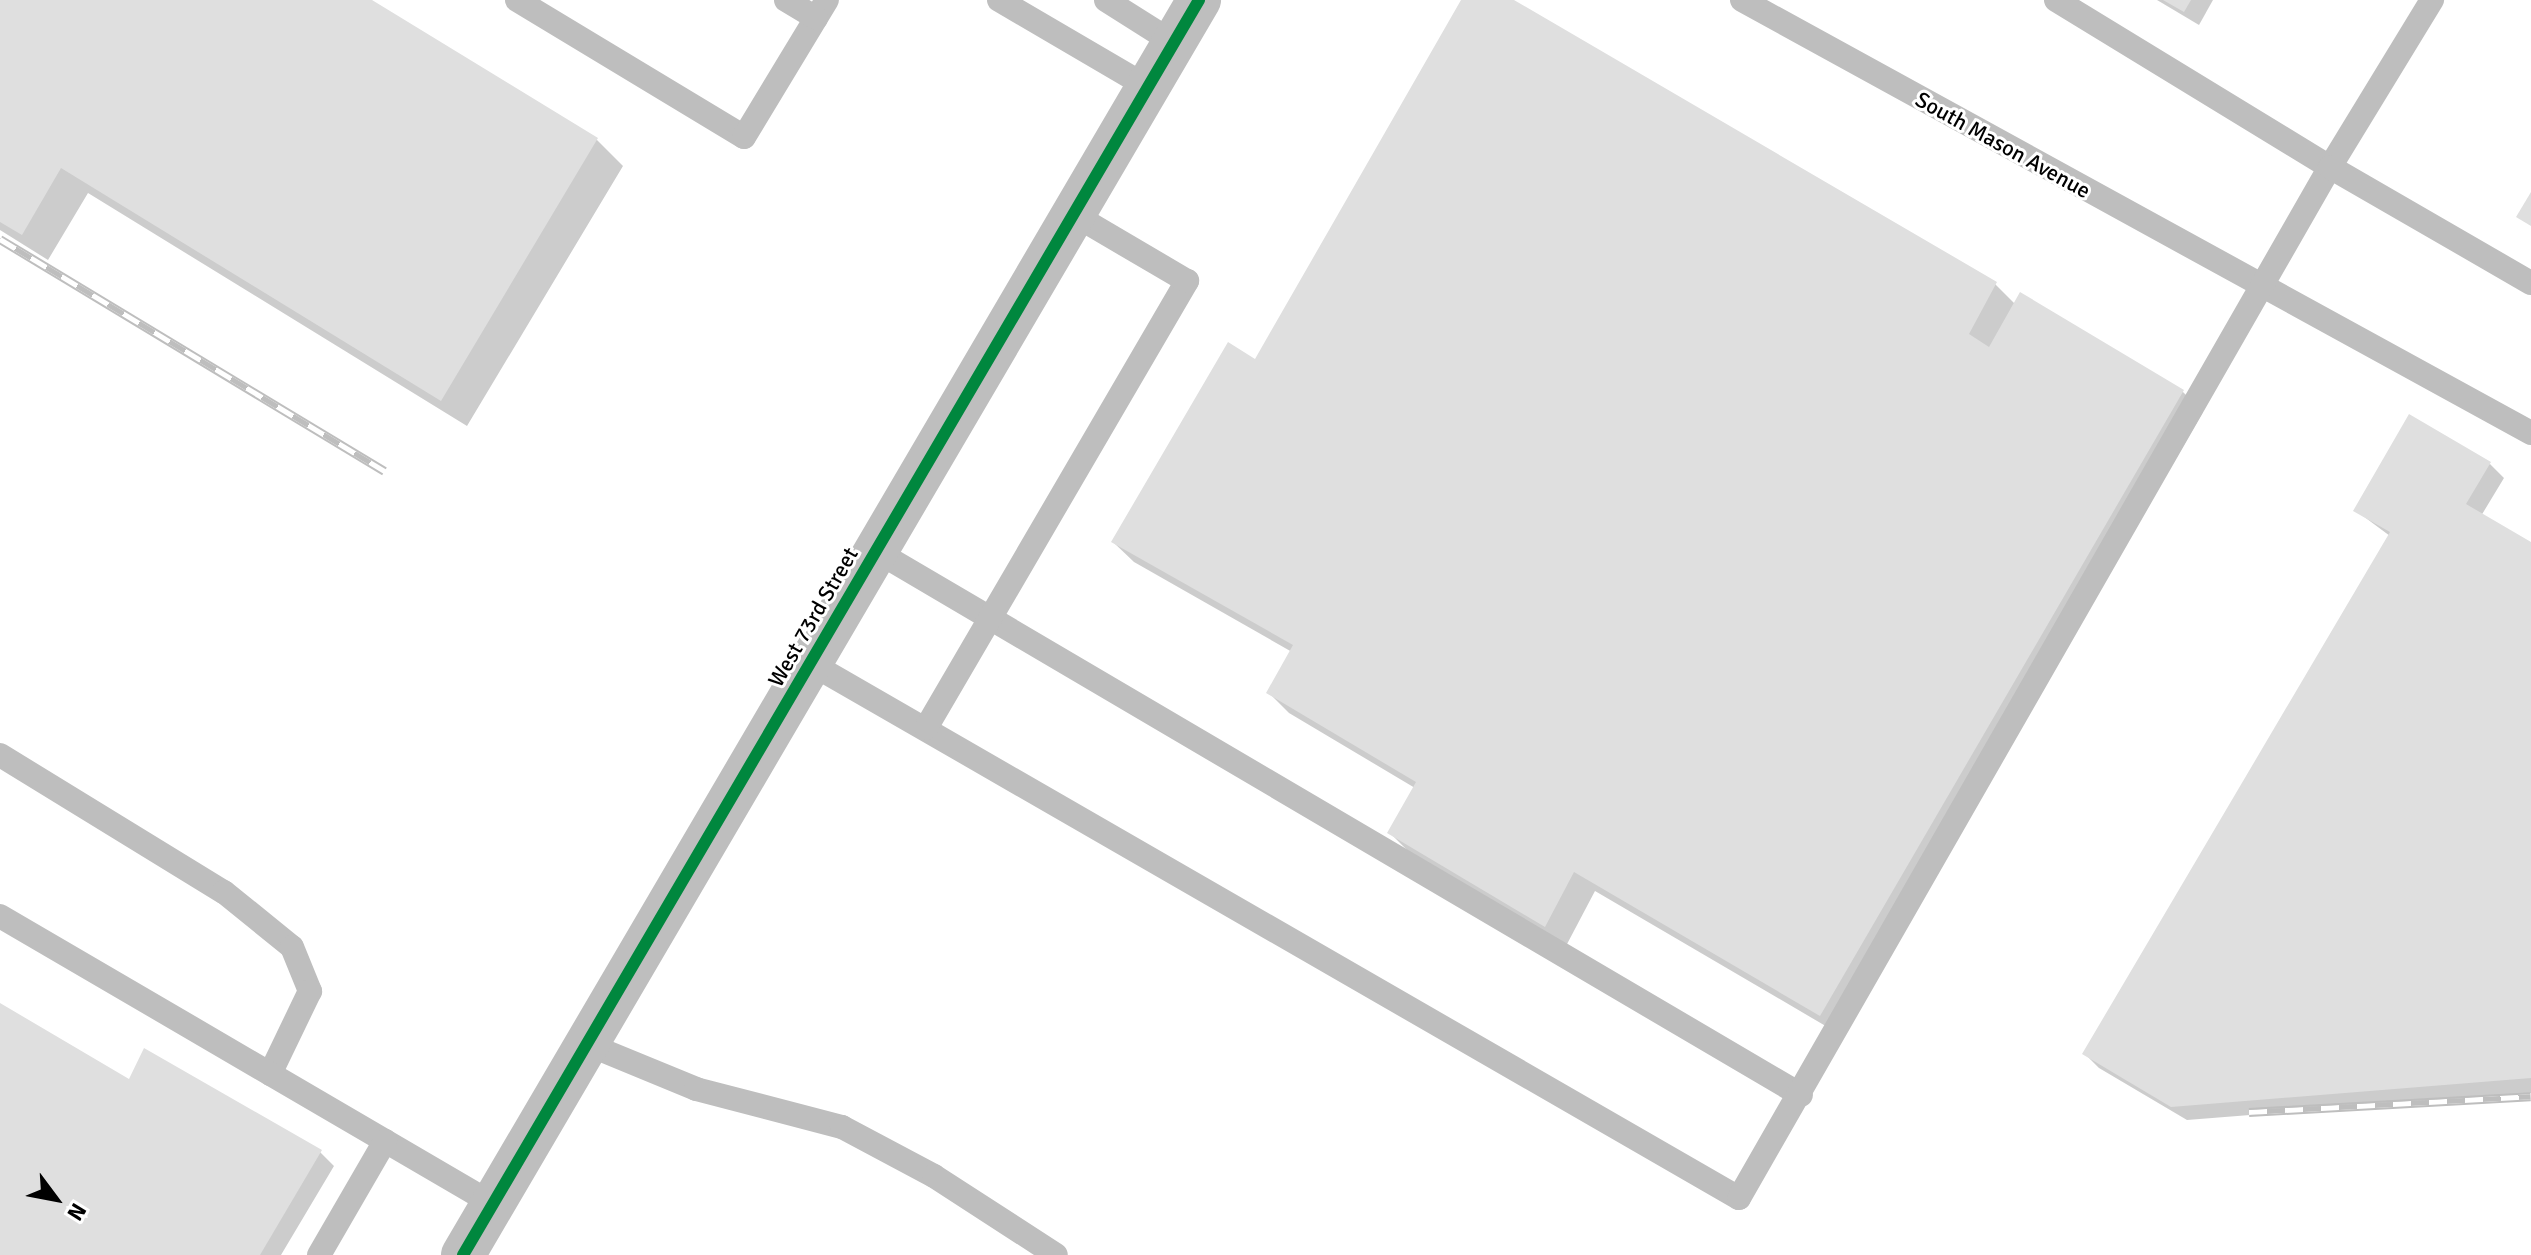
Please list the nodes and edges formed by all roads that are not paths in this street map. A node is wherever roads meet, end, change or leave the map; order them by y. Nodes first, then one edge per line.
1 (517, 0) edge
2 (786, 0) edge
3 (999, 0) edge
4 (1106, 0) edge
5 (1199, 0) edge
6 (1742, 0) edge
7 (2056, 0) edge
8 (2432, 0) edge
9 (822, 9) edge
10 (1174, 43) junction
11 (1148, 87) junction
12 (2330, 167) junction
13 (1073, 214) junction
14 (2531, 283) edge
15 (2264, 289) junction
16 (2531, 433) edge
17 (876, 551) junction
18 (991, 617) junction
19 (810, 663) junction
20 (926, 728) junction
21 (0, 755) edge
22 (0, 916) edge
23 (587, 1044) junction
24 (270, 1074) junction
25 (1801, 1095) junction
26 (385, 1141) junction
27 (493, 1204) junction
28 (319, 1255) edge
29 (463, 1255) edge
30 (1056, 1255) edge

1 - 9 lane
2 - 9 lane
3 - 11 lane
4 - 10 lane
5 - 10 street, West 73rd Street
6 - 15 lane, South Mason Avenue
7 - 12 lane
8 - 12 lane
10 - 11 street, West 73rd Street
11 - 13 street, West 73rd Street
12 - 14 lane
12 - 15 lane
13 - 17 street, West 73rd Street
13 - 18 lane
15 - 16 lane, South Mason Avenue
15 - 25 lane
17 - 18 lane
17 - 19 street, West 73rd Street
18 - 20 lane
18 - 25 lane
19 - 20 lane
19 - 23 street, West 73rd Street
20 - 25 lane
21 - 24 lane
22 - 24 lane
23 - 27 street, West 73rd Street
23 - 30 lane
24 - 26 lane
26 - 27 lane
26 - 28 lane
27 - 29 street, West 73rd Street

